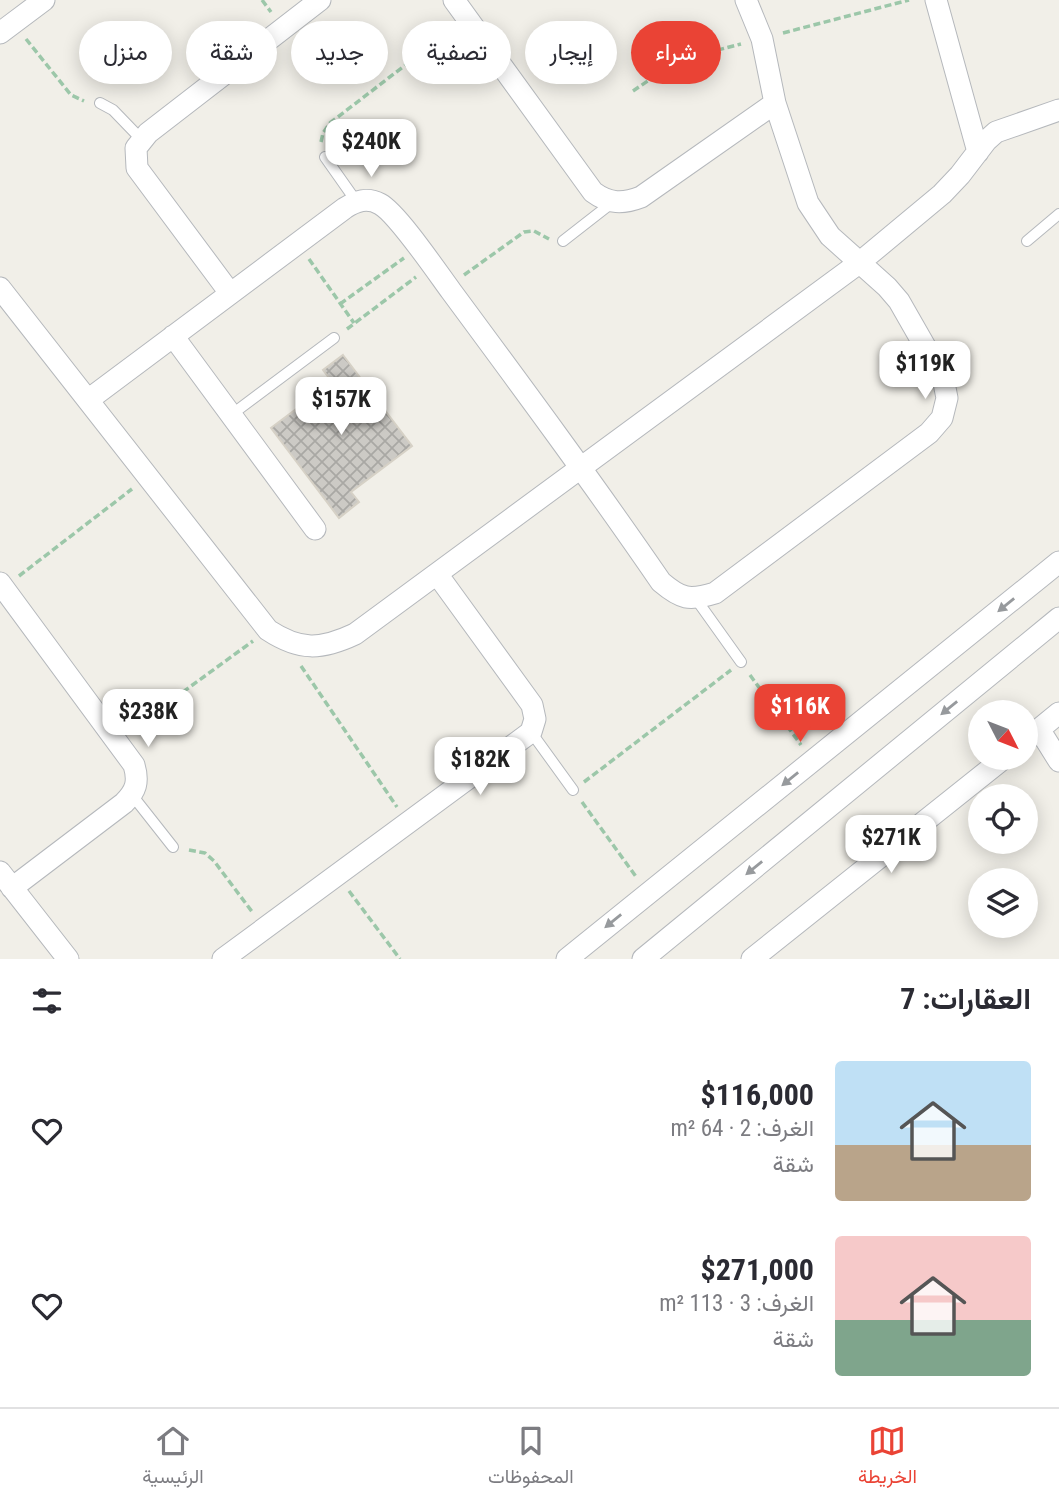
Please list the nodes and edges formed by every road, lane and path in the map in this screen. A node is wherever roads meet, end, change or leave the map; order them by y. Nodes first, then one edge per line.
1 (44, 0) edge
2 (320, 0) edge
3 (454, 0) edge
4 (746, 0) edge
5 (936, 0) edge
6 (467, 18) junction
7 (7, 28) edge
8 (100, 103) joint
9 (775, 103) junction
10 (1059, 111) edge
11 (141, 139) junction
12 (978, 152) junction
13 (325, 157) joint
14 (356, 201) junction
15 (613, 202) junction
16 (1059, 214) edge
17 (564, 241) joint
18 (1027, 241) dead end
19 (297, 243) junction
20 (418, 248) junction
21 (859, 263) junction
22 (432, 265) junction
23 (448, 287) junction
24 (0, 288) edge
25 (230, 293) junction
26 (340, 304) junction
27 (354, 323) junction
28 (173, 336) junction
29 (334, 338) joint
30 (88, 400) junction
31 (231, 415) junction
32 (582, 467) junction
33 (147, 477) junction
34 (315, 529) dead end
35 (1059, 562) edge
36 (437, 574) junction
37 (2, 586) edge
38 (696, 599) junction
39 (1059, 618) edge
40 (276, 636) junction
41 (741, 662) junction
42 (1059, 713) edge
43 (1038, 730) edge
44 (531, 732) junction
45 (116, 741) junction
46 (1038, 741) edge
47 (813, 761) junction
48 (1059, 761) edge
49 (988, 770) edge
50 (573, 790) junction
51 (132, 795) junction
52 (408, 824) junction
53 (173, 847) joint
54 (337, 875) junction
55 (6, 880) edge
56 (648, 894) junction
57 (264, 929) junction
58 (68, 959) edge
59 (223, 959) edge
60 (400, 959) edge
61 (566, 959) edge
62 (643, 959) edge
63 (752, 959) edge

1 - 7 street
2 - 11 street
3 - 6 street
4 - 9 street
5 - 12 street
6 - 13 path
6 - 15 street
7 - 8 path
8 - 11 lane
9 - 15 street
9 - 21 street
10 - 12 street
11 - 25 street
12 - 21 street
13 - 14 lane
14 - 19 street
14 - 20 street
15 - 17 lane
16 - 18 lane
17 - 23 path
19 - 25 street
19 - 26 path
20 - 22 street
20 - 26 path
21 - 32 street
21 - 38 street
22 - 23 street
22 - 27 path
23 - 32 street
24 - 30 street
25 - 28 street
26 - 27 path
27 - 29 path
28 - 30 street
28 - 31 street
29 - 31 lane
30 - 33 street
31 - 34 street
32 - 36 street
32 - 38 street
33 - 37 path
33 - 40 street
35 -> 47 street
36 - 40 street
36 - 44 street
37 - 45 street
38 - 41 lane
39 -> 62 street
40 - 45 path
40 - 52 path
41 - 47 path
41 - 50 path
42 - 43 street
44 - 50 lane
44 - 52 street
45 - 51 street
46 - 48 street
47 -> 56 street
49 - 63 street
50 - 56 path
51 - 53 lane
51 - 55 street
52 - 54 street
53 - 57 path
54 - 57 street
54 - 60 path
55 - 58 street
56 -> 61 street
57 - 59 street

